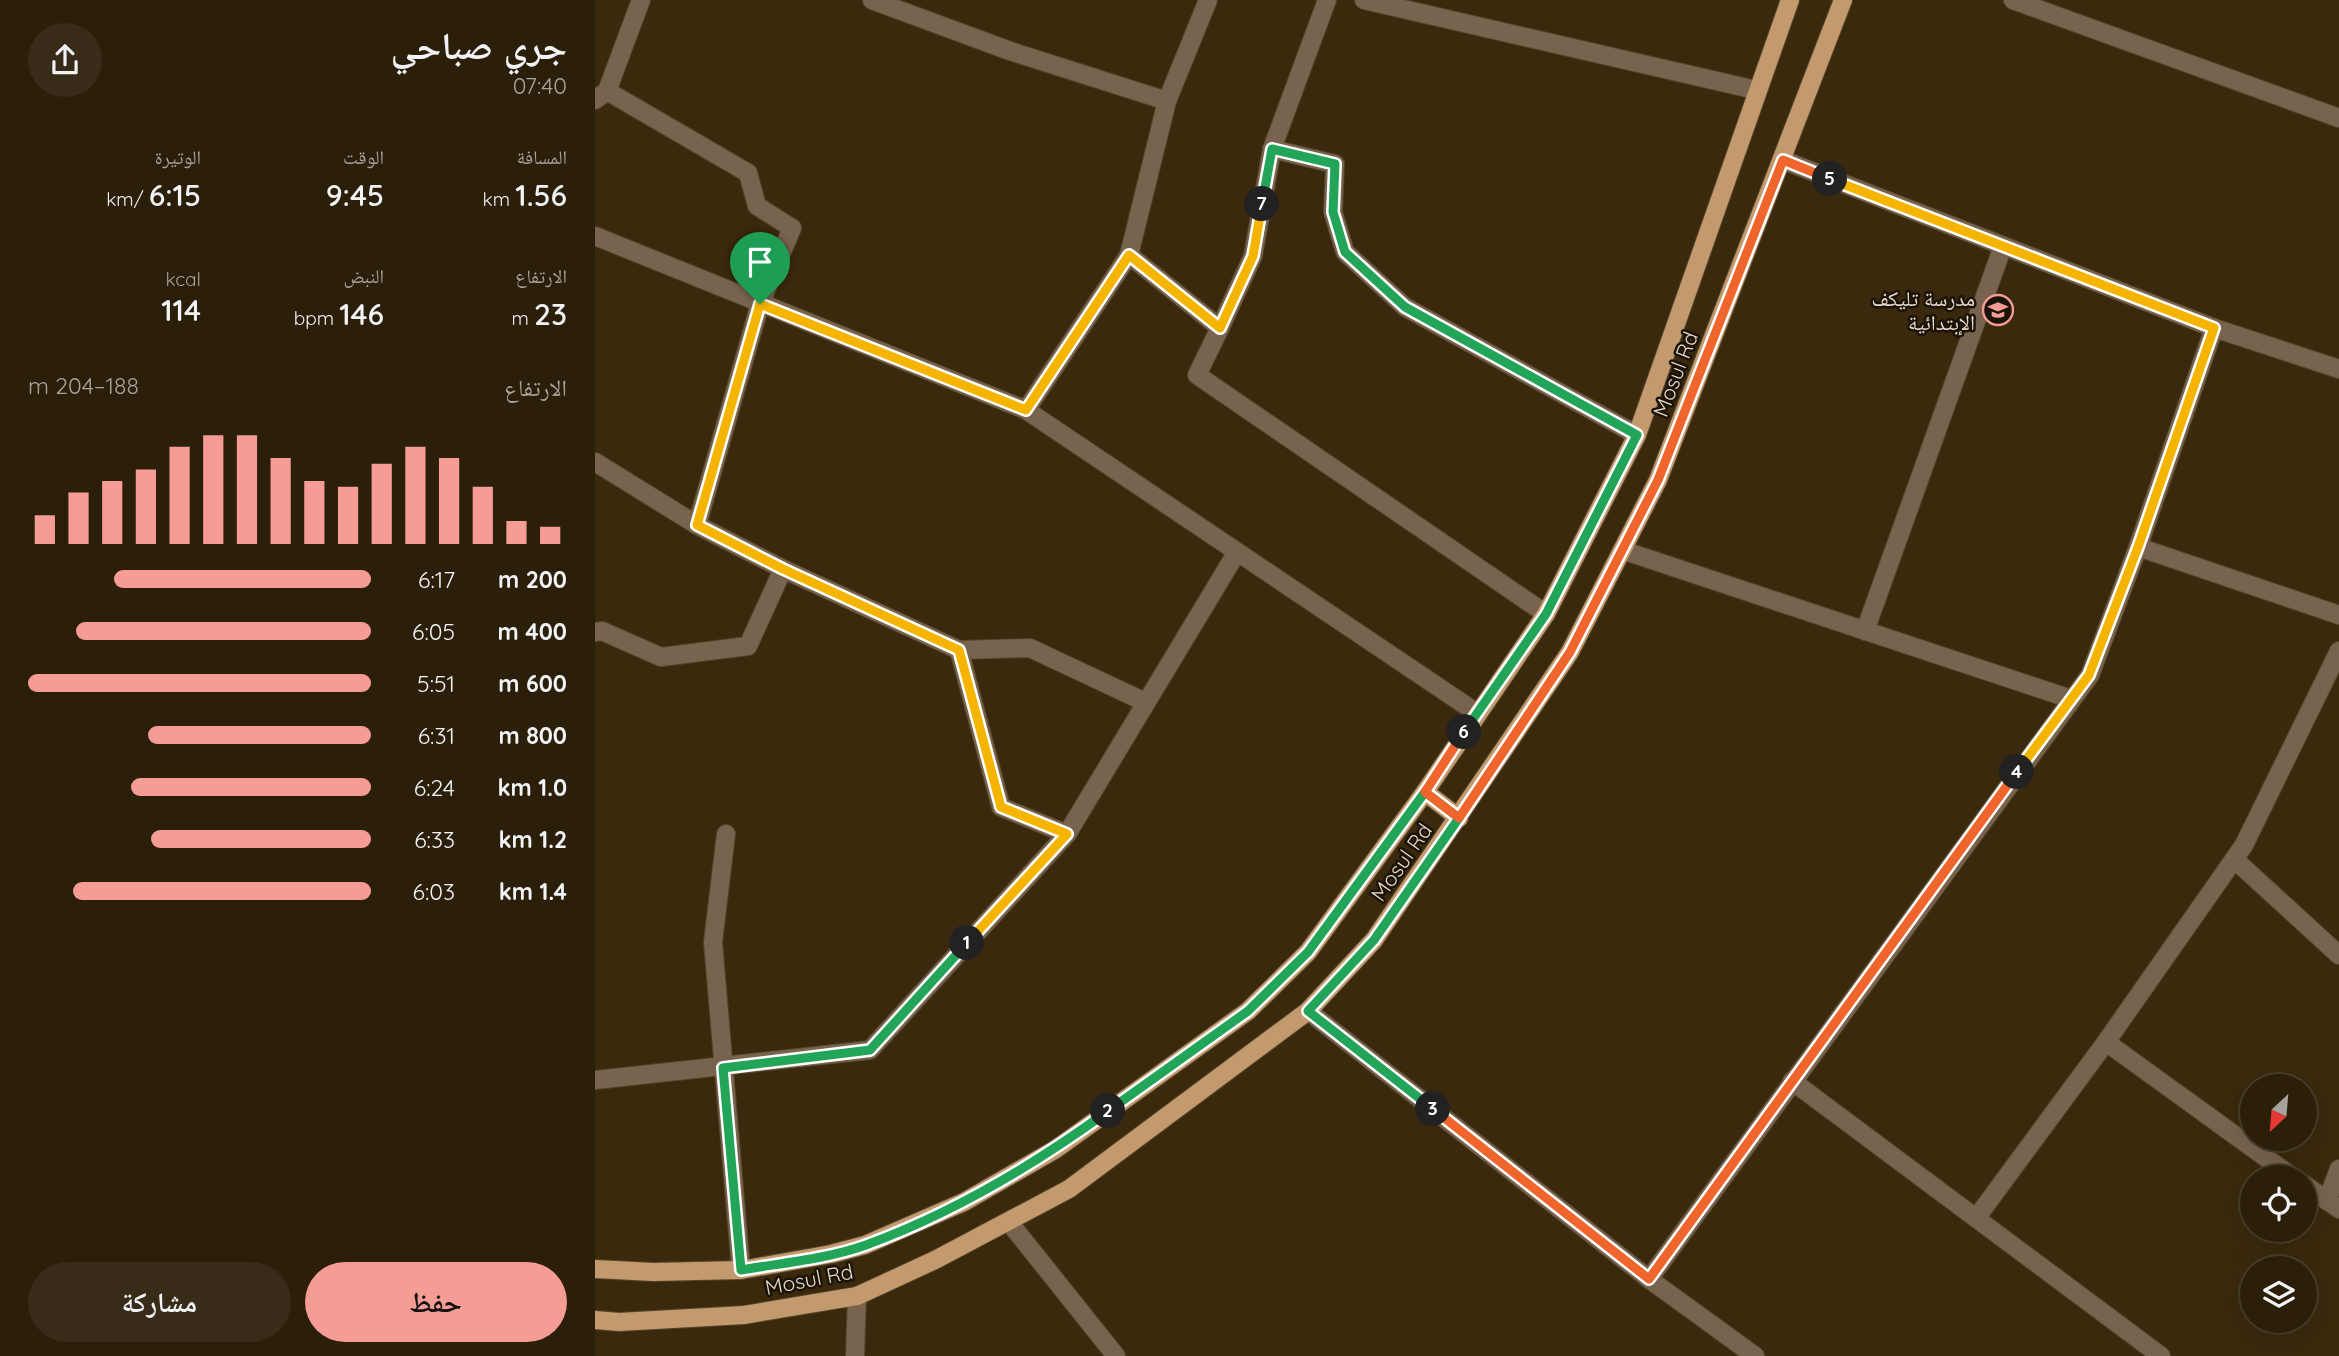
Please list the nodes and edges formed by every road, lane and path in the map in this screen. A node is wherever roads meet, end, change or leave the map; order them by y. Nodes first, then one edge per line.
1 (641, 0) edge
2 (872, 0) edge
3 (1208, 0) edge
4 (1327, 0) edge
5 (1364, 0) edge
6 (1790, 0) edge
7 (1843, 0) edge
8 (2013, 0) edge
9 (1756, 90) junction
10 (601, 96) edge
11 (1167, 101) junction
12 (2339, 118) edge
13 (1272, 149) junction
14 (1783, 160) junction
15 (595, 236) edge
16 (2003, 246) junction
17 (1129, 255) junction
18 (760, 304) junction
19 (1220, 328) junction
20 (2214, 328) junction
21 (2339, 369) edge
22 (1026, 410) junction
23 (1637, 435) junction
24 (595, 462) edge
25 (697, 525) junction
26 (2138, 547) junction
27 (1622, 550) junction
28 (1237, 552) junction
29 (783, 569) junction
30 (1546, 614) junction
31 (2339, 615) edge
32 (1865, 631) junction
33 (595, 632) edge
34 (959, 650) junction
35 (2339, 651) edge
36 (2071, 699) junction
37 (1145, 702) junction
38 (1477, 713) junction
39 (1425, 792) junction
40 (1459, 818) junction
41 (726, 834) dead end
42 (1067, 834) junction
43 (2234, 859) junction
44 (2339, 955) edge
45 (1308, 1011) junction
46 (2106, 1042) junction
47 (723, 1068) junction
48 (595, 1080) edge
49 (1792, 1080) junction
50 (2276, 1165) edge
51 (2339, 1169) edge
52 (2317, 1194) edge
53 (2333, 1205) edge
54 (1977, 1217) junction
55 (1009, 1222) junction
56 (595, 1269) edge
57 (741, 1270) junction
58 (1649, 1279) junction
59 (857, 1296) junction
60 (595, 1320) edge
61 (855, 1356) edge
62 (1116, 1356) edge
63 (1755, 1356) edge
64 (2161, 1356) edge

1 - 10 street
2 - 11 street
3 - 11 street
4 - 13 street
5 - 9 street
6 - 9 main road
7 - 14 main road, Mosul Rd
8 - 12 street
9 - 23 main road
10 - 18 street
11 - 17 street
13 - 19 street
13 - 23 street
14 - 16 street
14 - 27 main road, Mosul Rd
15 - 18 street
16 - 20 street
16 - 32 street
17 - 19 street
17 - 22 street
18 - 22 street
18 - 25 street
19 - 30 street
20 - 21 street
20 - 26 street
22 - 28 street
23 - 30 main road
24 - 25 street
25 - 29 street
26 - 31 street
26 - 36 street
27 - 32 street
27 - 40 main road, Mosul Rd
28 - 37 street
28 - 38 street
29 - 33 street
29 - 34 street
30 - 38 main road
32 - 36 street
34 - 37 street
34 - 42 street
35 - 43 street
36 - 49 street
37 - 42 street
38 - 39 main road
39 - 40 main road
39 - 57 main road
40 - 45 main road, Mosul Rd
41 - 47 street
42 - 47 street
43 - 44 street
43 - 46 street
45 - 55 main road, Mosul Rd
45 - 58 street
46 - 50 street
46 - 54 street
47 - 48 street
47 - 57 street
49 - 54 street
49 - 58 street
51 - 53 street
52 - 53 street
54 - 64 street
55 - 59 main road, Mosul Rd
55 - 62 street
56 - 57 main road
58 - 63 street
59 - 60 main road, Mosul Rd
59 - 61 street

